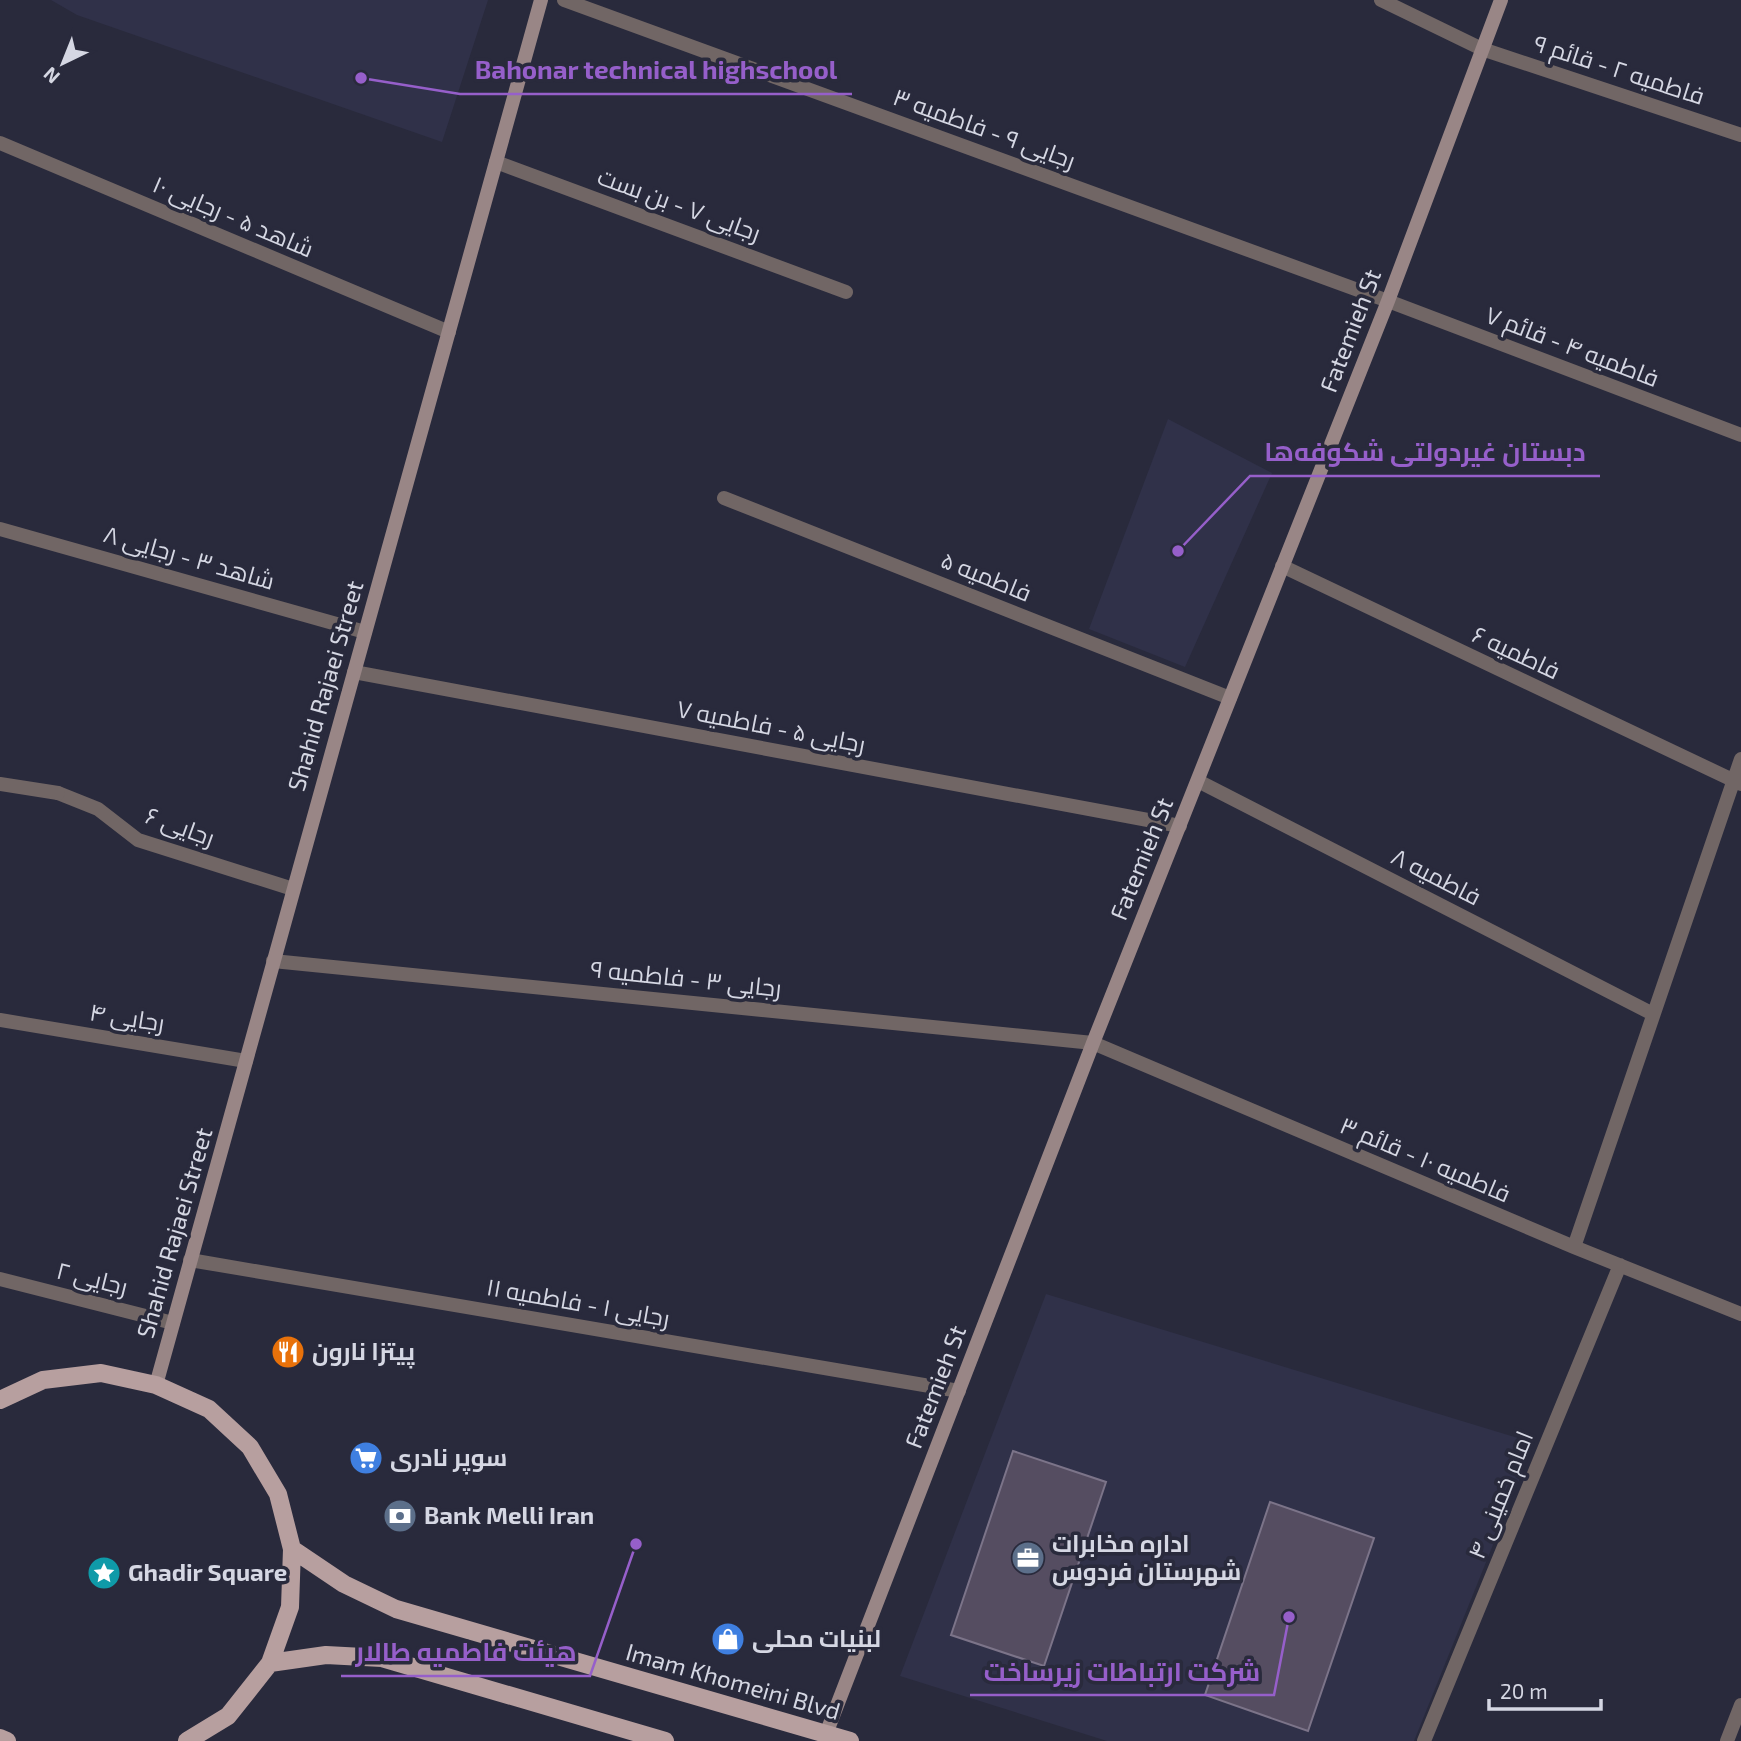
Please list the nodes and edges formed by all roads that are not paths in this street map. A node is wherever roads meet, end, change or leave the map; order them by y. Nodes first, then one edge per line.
1 (541, 0) edge
2 (564, 0) edge
3 (1381, 0) edge
4 (1501, 0) edge
5 (1482, 49) junction
6 (1741, 135) edge
7 (0, 143) edge
8 (496, 162) junction
9 (846, 292) dead end
10 (1388, 301) junction
11 (449, 332) junction
12 (1741, 435) edge
13 (724, 498) dead end
14 (0, 528) edge
15 (1282, 566) junction
16 (365, 632) junction
17 (354, 672) junction
18 (1230, 698) junction
19 (1741, 759) edge
20 (1198, 781) junction
21 (1736, 782) edge
22 (0, 784) edge
23 (1180, 826) junction
24 (293, 889) junction
25 (273, 961) junction
26 (1653, 1014) junction
27 (0, 1020) edge
28 (1093, 1043) junction
29 (246, 1061) junction
30 (1574, 1247) junction
31 (190, 1260) junction
32 (1620, 1265) junction
33 (0, 1279) edge
34 (1741, 1314) edge
35 (173, 1323) junction
36 (156, 1385) junction
37 (959, 1391) junction
38 (0, 1400) edge
39 (292, 1549) junction
40 (270, 1663) junction
41 (1741, 1705) edge
42 (826, 1734) junction
43 (0, 1738) edge
44 (7, 1741) edge
45 (187, 1741) edge
46 (665, 1741) edge
47 (850, 1741) edge
48 (1424, 1741) edge
49 (1727, 1741) edge

1 - 8 street, Shahid Rajaei Street
2 - 10 street, رجایی ۹ - فاطمیه ۳
3 - 5 street, فاطمیه ۲ - قائم ۹
4 - 5 street, Fatemieh St
5 - 6 street, فاطمیه ۲ - قائم ۹
5 - 10 street, Fatemieh St
7 - 11 street, شاهد ۵ - رجایی ۱۰
8 - 9 street, رجایی ۷ - بن بست
8 - 11 street, Shahid Rajaei Street
10 - 12 street, فاطمیه ۴ - قائم ۷
10 - 15 street, Fatemieh St
11 - 16 street, Shahid Rajaei Street
13 - 18 street, فاطمیه ۵
14 - 16 street, شاهد ۳ - رجایی ۸
15 - 18 street, Fatemieh St
15 - 21 street, فاطمیه ۶
16 - 17 street, Shahid Rajaei Street
17 - 23 street, رجایی ۵ - فاطمیه ۷
17 - 24 street, Shahid Rajaei Street
18 - 20 street, Fatemieh St
19 - 21 street
20 - 23 street, Fatemieh St
20 - 26 street, فاطمیه ۸
21 - 26 street
22 - 24 street, رجایی ۶
23 - 28 street, Fatemieh St
24 - 25 street, Shahid Rajaei Street
25 - 28 street, رجایی ۳ - فاطمیه ۹
25 - 29 street, Shahid Rajaei Street
26 - 30 street
27 - 29 street, رجایی ۴
28 - 30 street, فاطمیه ۱۰ - قائم ۳
28 - 37 street, Fatemieh St
29 - 31 street, Shahid Rajaei Street
30 - 32 street, فاطمیه ۱۰ - قائم ۳
31 - 35 street, Shahid Rajaei Street
31 - 37 street, رجایی ۱ - فاطمیه ۱۱
32 - 34 street, فاطمیه ۱۰ - قائم ۳
32 - 48 street, امام خمینی ۴
33 - 35 street, رجایی ۲
35 - 36 street, Shahid Rajaei Street
36 - 38 main road
36 - 39 main road
37 - 42 street, Fatemieh St
39 - 40 main road
39 - 42 main road, Imam Khomeini Blvd
40 - 45 main road
40 - 46 main road
41 - 49 street
42 - 47 main road, Imam Khomeini Blvd
43 - 44 main road

